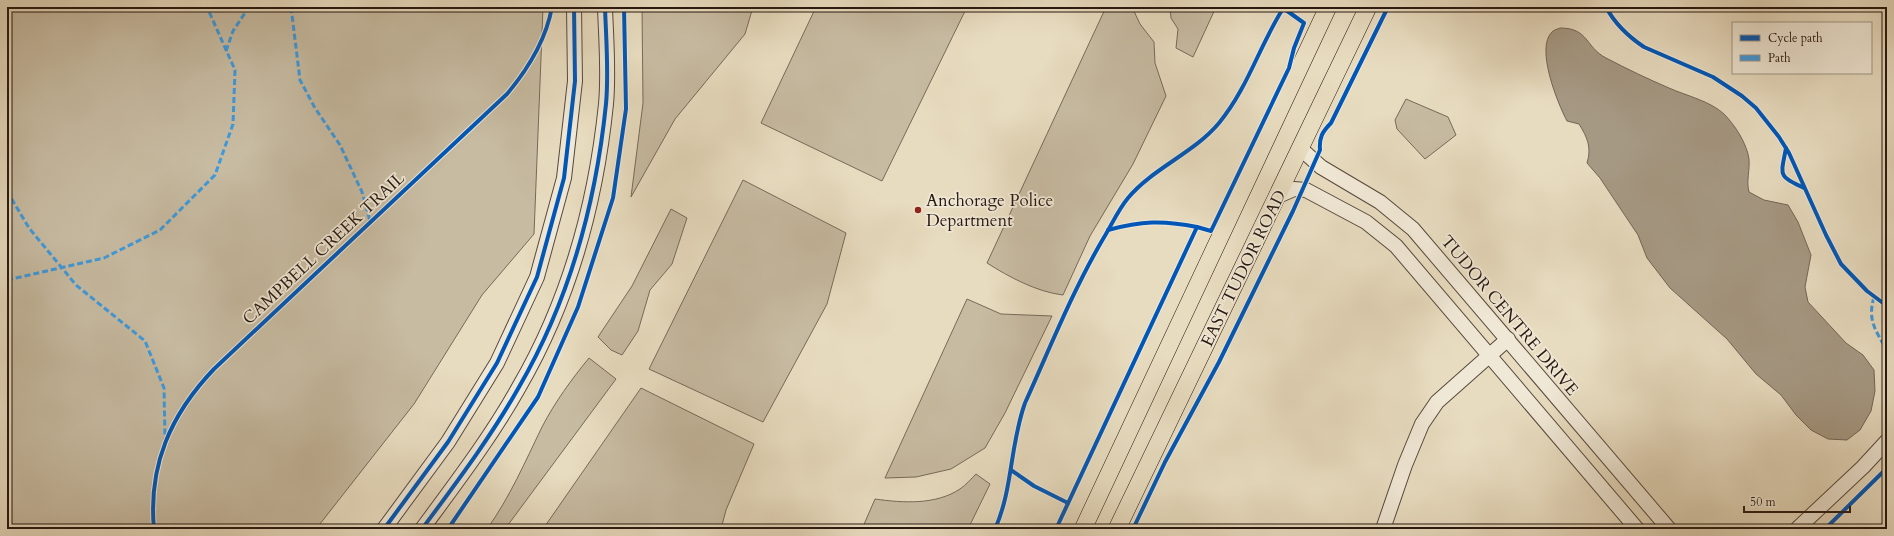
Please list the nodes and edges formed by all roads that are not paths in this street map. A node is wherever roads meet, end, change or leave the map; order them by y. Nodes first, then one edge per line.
1 (574, 7) edge
2 (606, 7) edge
3 (1328, 7) edge
4 (1368, 7) edge
5 (1301, 150) junction
6 (1278, 196) junction
7 (1508, 340) junction
8 (1490, 356) junction
9 (1887, 441) edge
10 (384, 529) edge
11 (422, 529) edge
12 (1083, 529) edge
13 (1117, 529) edge
14 (1383, 529) edge
15 (1637, 529) edge
16 (1669, 529) edge
17 (1797, 529) edge

1 - 10 street
2 - 11 street
3 - 12 main road, EAST TUDOR ROAD
4 - 5 main road, EAST TUDOR ROAD
5 - 6 main road, EAST TUDOR ROAD
5 - 7 street, TUDOR CENTRE DRIVE
6 - 8 street
6 - 13 main road, EAST TUDOR ROAD
7 - 8 street
7 - 16 street, TUDOR CENTRE DRIVE
8 - 14 street
8 - 15 street
9 - 17 street

